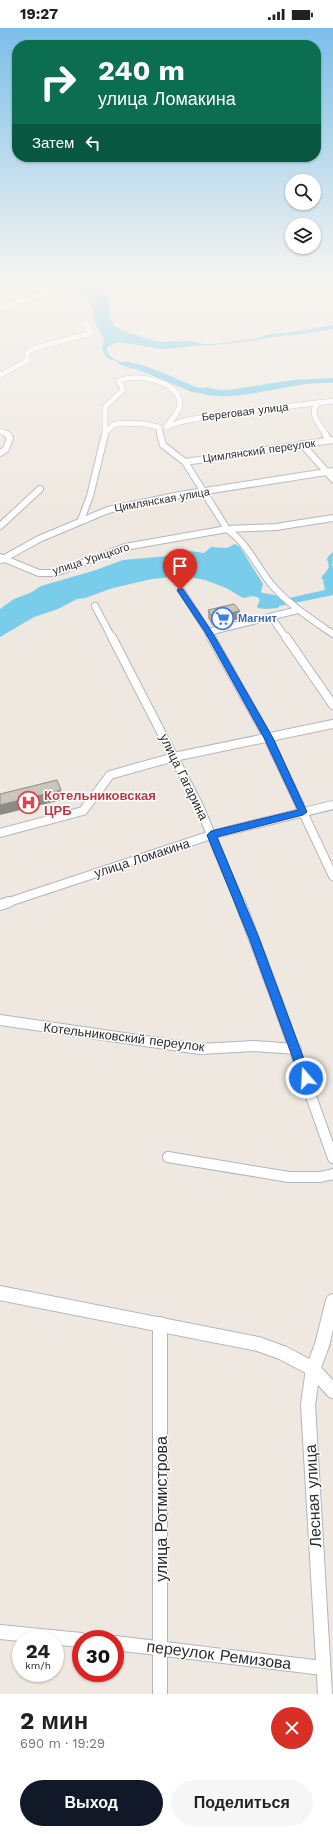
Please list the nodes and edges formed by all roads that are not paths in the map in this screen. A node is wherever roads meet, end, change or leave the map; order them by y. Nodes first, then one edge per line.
1 (27, 356) edge
2 (0, 375) edge
3 (333, 401) edge
4 (319, 402) junction
5 (166, 427) junction
6 (0, 431) edge
7 (106, 432) junction
8 (160, 432) junction
9 (331, 440) edge
10 (302, 444) junction
11 (0, 453) edge
12 (184, 462) junction
13 (330, 472) edge
14 (333, 479) edge
15 (40, 489) dead end
16 (204, 492) junction
17 (333, 518) edge
18 (81, 520) junction
19 (0, 526) edge
20 (227, 529) junction
21 (1, 559) edge
22 (180, 590) dead end
23 (95, 606) dead end
24 (298, 610) junction
25 (272, 618) junction
26 (208, 632) junction
27 (333, 634) edge
28 (333, 705) edge
29 (333, 724) edge
30 (268, 738) junction
31 (174, 757) junction
32 (333, 805) edge
33 (303, 812) junction
34 (0, 832) edge
35 (211, 835) junction
36 (333, 876) edge
37 (0, 905) edge
38 (0, 1020) edge
39 (296, 1049) junction
40 (168, 1157) dead end
41 (333, 1158) edge
42 (333, 1174) edge
43 (0, 1293) edge
44 (333, 1301) edge
45 (160, 1324) junction
46 (313, 1369) junction
47 (333, 1391) edge
48 (0, 1632) edge
49 (72, 1639) edge
50 (124, 1644) edge
51 (161, 1648) junction
52 (323, 1668) junction
53 (160, 1694) edge
54 (325, 1694) edge

1 - 2 street
3 - 4 street, Береговая улица
4 - 5 street, Береговая улица
4 - 9 street
5 - 7 street
5 - 8 street, Береговая улица
6 - 11 street
7 - 8 street
7 - 18 street
8 - 12 street
9 - 10 street, Цимлянский переулок
10 - 12 street, Цимлянский переулок
10 - 13 street
12 - 16 street
13 - 14 street
13 - 16 street, Цимлянская улица
15 - 19 street
16 - 18 street, Цимлянская улица
16 - 20 street
17 - 20 street, улица Урицкого
18 - 21 street, Цимлянская улица
20 - 21 street, улица Урицкого
20 - 24 street
22 - 26 street
23 - 31 street, улица Гагарина
24 - 25 street
24 - 27 street
25 - 26 street
25 - 28 street
26 - 30 street
29 - 30 street
30 - 31 street
30 - 33 street
31 - 34 street
31 - 35 street, улица Гагарина
32 - 33 street, улица Ломакина
33 - 35 street, улица Ломакина
33 - 36 street
35 - 37 street, улица Ломакина
35 - 39 street, улица Гагарина
38 - 39 street, Котельниковский переулок
39 - 41 street, улица Гагарина
40 - 42 street
43 - 45 street
44 - 46 street, Лесная улица
45 - 46 street
45 - 51 street, улица Ротмистрова
46 - 47 street
46 - 52 street, Лесная улица
48 - 49 street
50 - 51 street, переулок Ремизова
51 - 52 street, переулок Ремизова
51 - 53 street, улица Ротмистрова
52 - 54 street, Лесная улица

